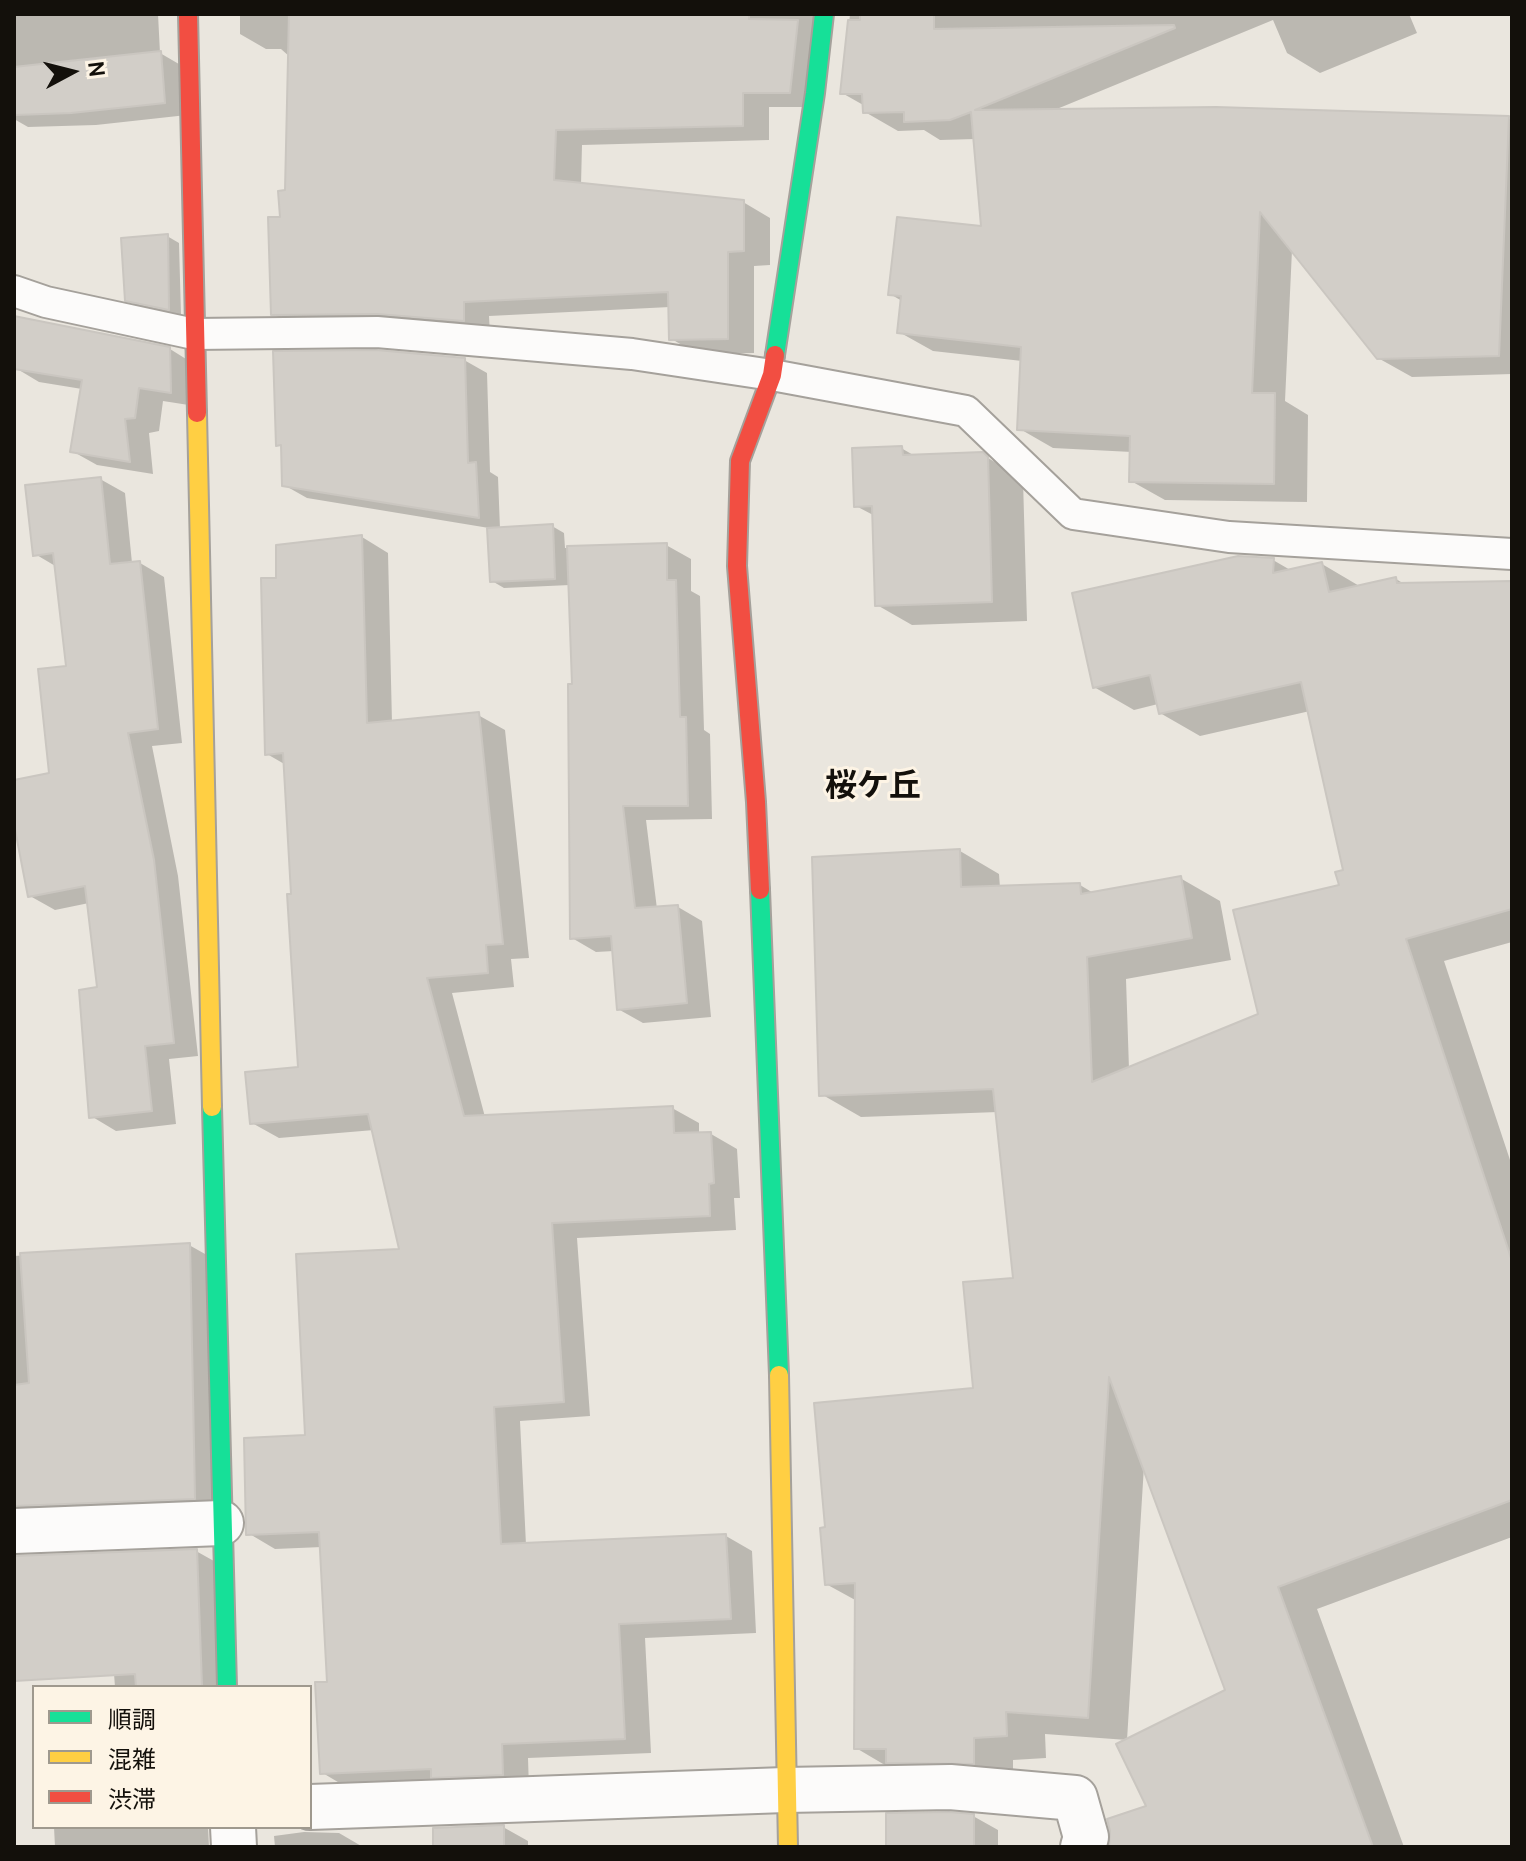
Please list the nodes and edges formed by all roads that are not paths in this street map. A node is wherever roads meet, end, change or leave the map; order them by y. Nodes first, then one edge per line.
1 (188, 14) edge
2 (824, 14) edge
3 (14, 291) edge
4 (194, 334) junction
5 (772, 375) junction
6 (1512, 554) edge
7 (221, 1523) junction
8 (14, 1531) edge
9 (227, 1685) edge
10 (785, 1790) junction
11 (312, 1807) edge
12 (788, 1847) edge
13 (1083, 1847) edge

1 - 4 street
2 - 5 street
3 - 4 lane
4 - 5 lane
4 - 7 street
5 - 6 lane
5 - 10 street
7 - 8 street
7 - 9 street
10 - 11 street
10 - 12 street
10 - 13 street

